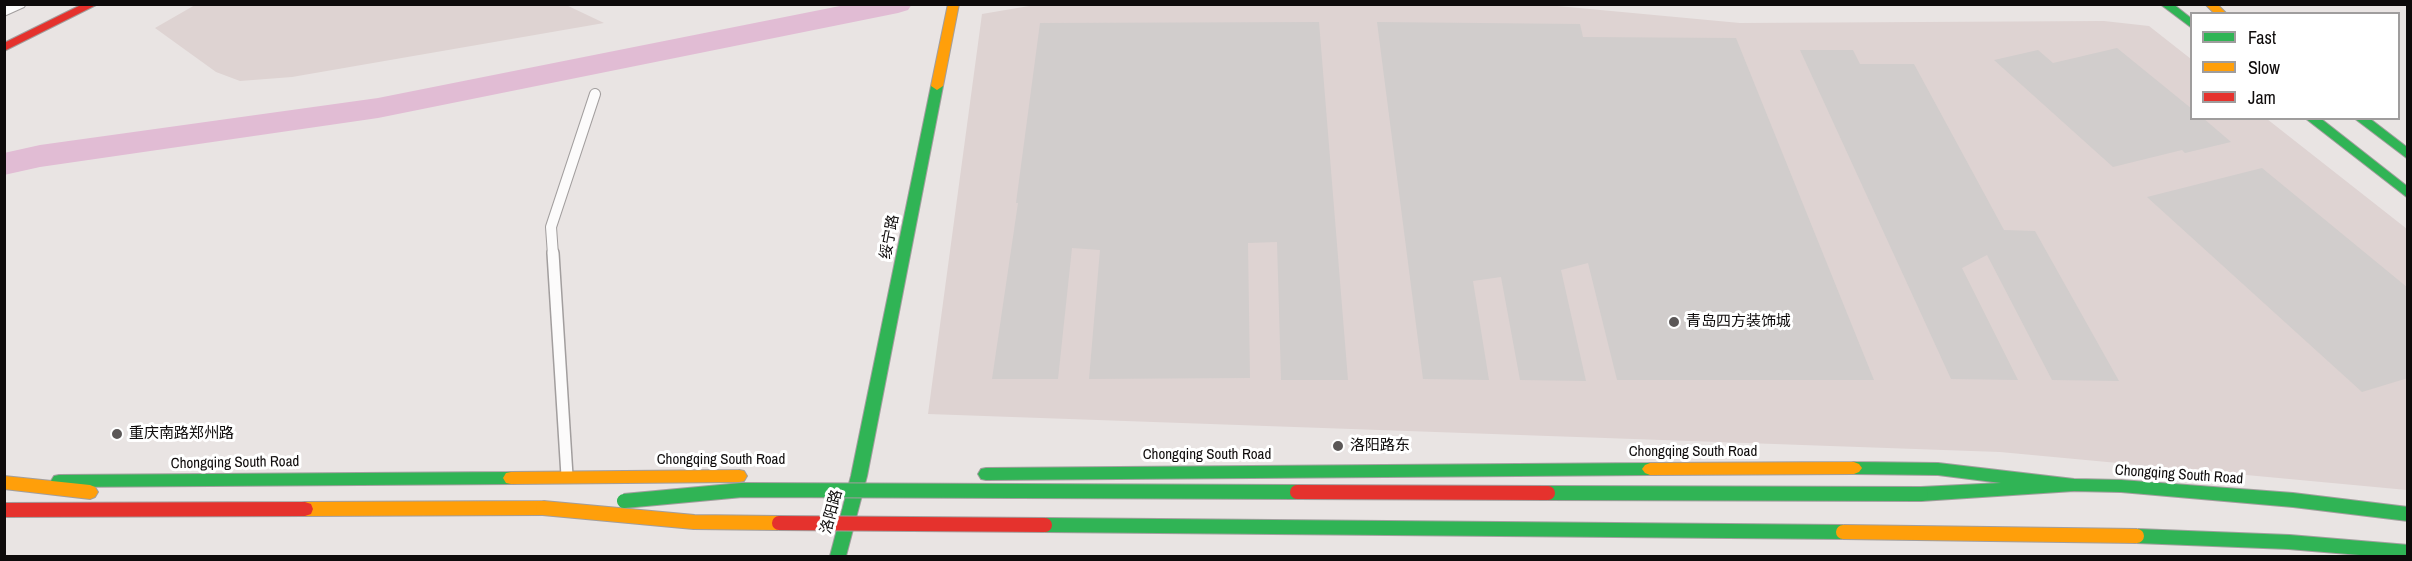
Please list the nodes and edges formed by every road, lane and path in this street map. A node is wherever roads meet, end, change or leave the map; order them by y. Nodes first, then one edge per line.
1 (18, 4) edge
2 (73, 4) edge
3 (93, 4) edge
4 (954, 4) edge
5 (2165, 4) edge
6 (4, 11) edge
7 (2190, 23) edge
8 (4, 38) edge
9 (4, 48) edge
10 (595, 94) dead end
11 (2314, 120) edge
12 (2363, 120) edge
13 (2408, 155) edge
14 (2408, 194) edge
15 (973, 474) dead end
16 (567, 476) junction
17 (865, 476) junction
18 (4, 482) edge
19 (2074, 485) junction
20 (543, 508) junction
21 (228, 509) junction
22 (4, 510) edge
23 (2408, 514) edge
24 (2408, 552) edge
25 (838, 556) edge

1 - 6 street
2 - 8 main road
3 - 9 main road
4 - 17 main road, 绥宁路
5 - 7 main road
10 - 16 lane
11 - 14 main road
12 - 13 main road
15 - 19 main road, Chongqing South Road
16 - 17 main road, Chongqing South Road
16 - 18 main road, Chongqing South Road
17 - 25 main road, 洛阳路
18 - 21 main road
19 - 20 main road, bridge
19 - 23 main road, Chongqing South Road
20 - 21 main road
20 - 24 main road, bridge
21 - 22 main road

